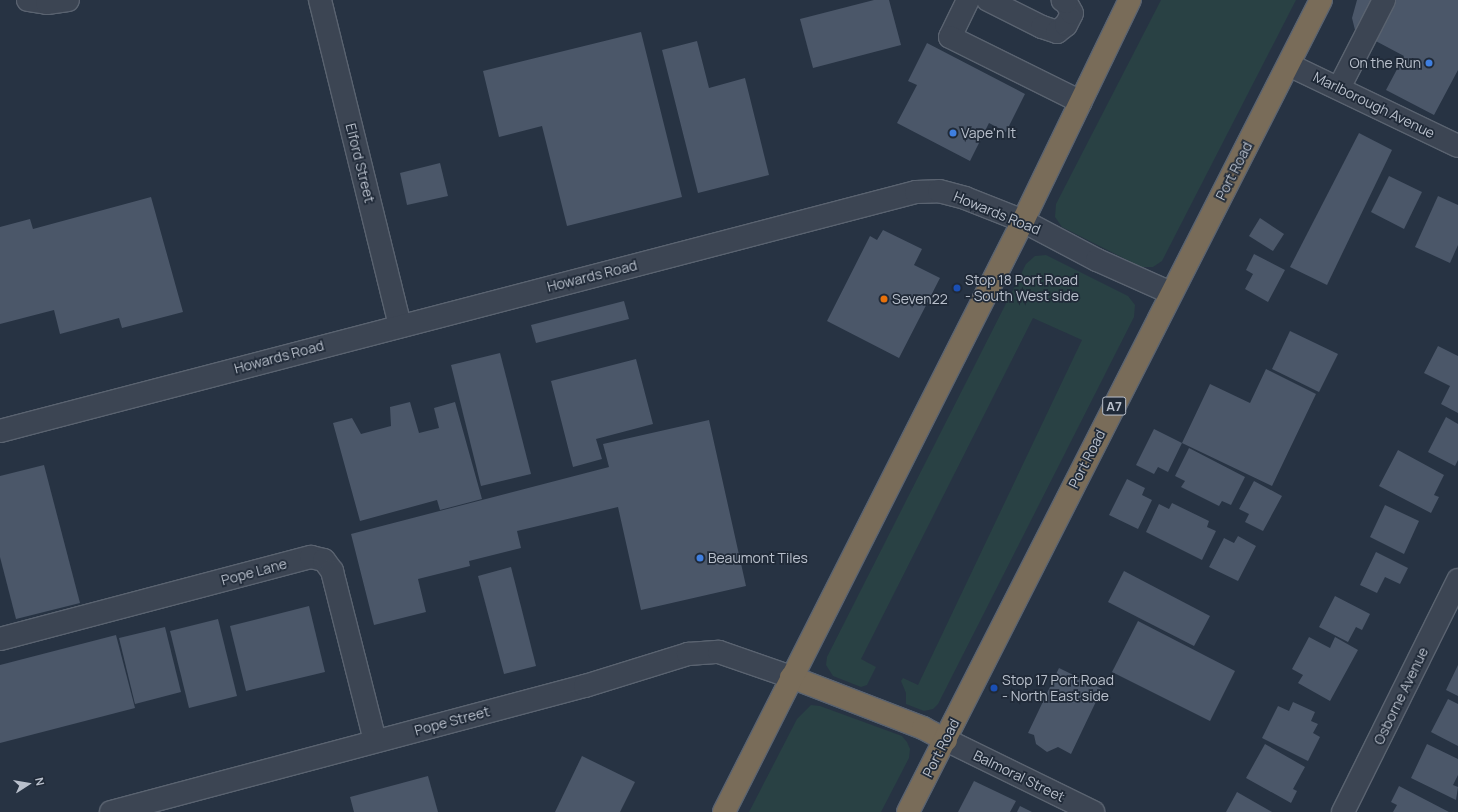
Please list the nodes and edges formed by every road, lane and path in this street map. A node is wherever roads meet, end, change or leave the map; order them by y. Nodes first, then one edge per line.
1 (28, 0) edge
2 (68, 0) edge
3 (320, 0) edge
4 (968, 0) edge
5 (988, 0) edge
6 (1062, 0) edge
7 (1130, 0) edge
8 (1321, 0) edge
9 (1384, 0) edge
10 (1289, 65) junction
11 (1339, 88) junction
12 (1081, 102) junction
13 (1458, 146) edge
14 (1023, 221) junction
15 (1171, 293) junction
16 (400, 326) junction
17 (0, 431) edge
18 (1458, 580) edge
19 (0, 639) edge
20 (791, 677) junction
21 (946, 740) junction
22 (375, 741) junction
23 (111, 812) edge
24 (724, 812) edge
25 (908, 812) edge
26 (1093, 812) edge
27 (1343, 812) edge

1 - 2 street
3 - 16 street, Elford Street
4 - 12 street
5 - 6 street
7 - 12 highway
8 - 10 highway, Port Road / A7
9 - 11 street
10 - 11 street, Marlborough Avenue
10 - 15 highway, Port Road / A7
11 - 13 street, Marlborough Avenue
12 - 14 highway
14 - 15 street, Howards Road
14 - 16 street, Howards Road
14 - 20 highway
15 - 21 highway, Port Road / A7
16 - 17 street, Howards Road
18 - 27 street, Osborne Avenue
19 - 22 street, Pope Lane
20 - 21 highway
20 - 22 street, Pope Street
20 - 24 highway
21 - 25 highway, Port Road / A7
21 - 26 street, Balmoral Street
22 - 23 street, Pope Street

